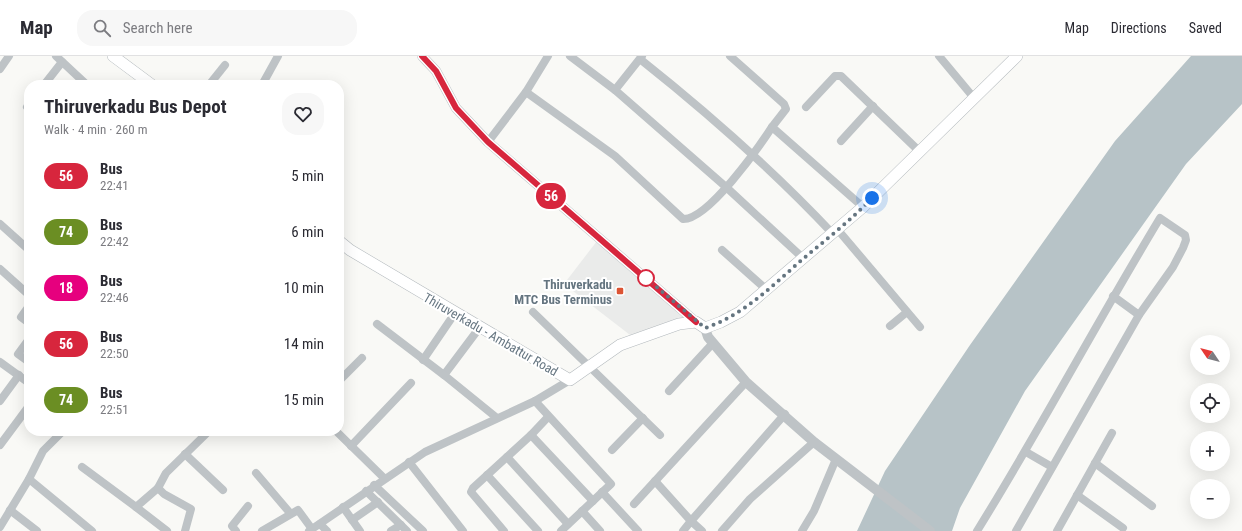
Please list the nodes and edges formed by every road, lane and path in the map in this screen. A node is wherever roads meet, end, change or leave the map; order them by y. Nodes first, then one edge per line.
1 (9, 56) edge
2 (113, 56) edge
3 (278, 56) edge
4 (422, 56) edge
5 (548, 56) edge
6 (570, 56) edge
7 (730, 56) edge
8 (939, 56) edge
9 (1017, 56) edge
10 (641, 58) edge
11 (59, 59) edge
12 (225, 64) dead end
13 (0, 69) edge
14 (47, 80) edge
15 (82, 80) edge
16 (145, 80) edge
17 (213, 80) edge
18 (265, 80) edge
19 (615, 90) junction
20 (526, 92) junction
21 (974, 98) junction
22 (873, 106) junction
23 (806, 107) dead end
24 (772, 127) junction
25 (841, 141) dead end
26 (488, 142) junction
27 (919, 151) junction
28 (754, 155) junction
29 (726, 187) junction
30 (863, 207) junction
31 (0, 224) edge
32 (835, 232) junction
33 (344, 245) edge
34 (24, 246) edge
35 (722, 250) dead end
36 (804, 259) junction
37 (0, 269) edge
38 (767, 290) junction
39 (24, 291) edge
40 (1113, 296) junction
41 (533, 312) dead end
42 (907, 312) junction
43 (456, 313) junction
44 (1139, 315) junction
45 (377, 324) dead end
46 (701, 325) junction
47 (890, 326) dead end
48 (480, 327) junction
49 (920, 327) dead end
50 (713, 344) junction
51 (24, 346) edge
52 (24, 358) edge
53 (362, 358) dead end
54 (423, 360) junction
55 (0, 362) edge
56 (589, 366) junction
57 (19, 375) junction
58 (444, 375) junction
59 (344, 376) edge
60 (24, 378) edge
61 (570, 380) junction
62 (746, 382) junction
63 (411, 384) dead end
64 (669, 392) dead end
65 (0, 401) edge
66 (535, 401) junction
67 (24, 413) edge
68 (785, 414) junction
69 (548, 417) junction
70 (497, 418) junction
71 (643, 418) junction
72 (1112, 433) dead end
73 (531, 435) junction
74 (660, 435) dead end
75 (58, 436) edge
76 (204, 436) edge
77 (341, 436) edge
78 (814, 442) junction
79 (0, 445) edge
80 (351, 446) junction
81 (612, 450) dead end
82 (1026, 452) junction
83 (185, 454) junction
84 (507, 457) junction
85 (836, 459) junction
86 (409, 462) junction
87 (1095, 463) junction
88 (82, 467) dead end
89 (1052, 467) junction
90 (256, 473) dead end
91 (487, 475) junction
92 (384, 478) junction
93 (29, 479) junction
94 (655, 481) junction
95 (374, 485) junction
96 (158, 488) junction
97 (223, 490) dead end
98 (366, 491) junction
99 (602, 492) junction
100 (1077, 495) junction
101 (593, 501) junction
102 (378, 502) junction
103 (634, 504) dead end
104 (248, 506) dead end
105 (1152, 506) dead end
106 (136, 507) junction
107 (343, 507) junction
108 (10, 510) junction
109 (582, 511) junction
110 (290, 513) junction
111 (352, 520) junction
112 (691, 521) junction
113 (320, 524) junction
114 (0, 527) edge
115 (404, 528) edge
116 (1059, 528) edge
117 (1123, 528) dead end
118 (563, 529) edge
119 (311, 530) edge
120 (37, 531) edge
121 (92, 531) edge
122 (167, 531) edge
123 (185, 531) edge
124 (236, 531) edge
125 (262, 531) edge
126 (327, 531) edge
127 (360, 531) edge
128 (391, 531) edge
129 (423, 531) edge
130 (463, 531) edge
131 (504, 531) edge
132 (538, 531) edge
133 (600, 531) edge
134 (638, 531) edge
135 (683, 531) edge
136 (702, 531) edge
137 (722, 531) edge
138 (802, 531) edge
139 (930, 531) edge
140 (977, 531) edge
141 (1016, 531) edge
142 (1068, 531) edge

1 - 13 street
2 - 16 main road
3 - 18 street
4 - 26 street
5 - 20 street
6 - 19 street
7 - 24 street
8 - 21 street
9 - 21 main road, Thiruverkadu - Ambattur Road
10 - 19 street
10 - 28 street
11 - 14 street
11 - 15 street
12 - 17 street
19 - 29 street
20 - 26 street
20 - 29 street
21 - 27 main road, Thiruverkadu - Ambattur Road
22 - 23 street
22 - 25 street
22 - 27 street
24 - 28 street
24 - 30 street
26 - 46 street
27 - 30 main road, Thiruverkadu - Ambattur Road
28 - 29 street
28 - 32 street
29 - 36 street
30 - 32 main road, Thiruverkadu - Ambattur Road
31 - 34 street
32 - 36 main road, Thiruverkadu - Ambattur Road
32 - 42 street
33 - 43 main road, Thiruverkadu - Ambattur Road
35 - 38 street
36 - 38 main road, Thiruverkadu - Ambattur Road
37 - 39 street
38 - 46 main road, Thiruverkadu - Ambattur Road
40 - 44 street
40 - 44 street
40 - 82 street
41 - 56 street
42 - 47 street
42 - 49 street
43 - 48 main road, Thiruverkadu - Ambattur Road
43 - 54 street
44 - 89 street
45 - 54 street
46 - 50 street
46 - 56 main road, Thiruverkadu - Ambattur Road
48 - 58 street
48 - 61 main road, Thiruverkadu - Ambattur Road
50 - 62 street
50 - 64 street
51 - 52 street
53 - 59 street
54 - 58 street
55 - 57 street
56 - 61 main road, Thiruverkadu - Ambattur Road
56 - 71 street
57 - 60 street
57 - 65 street
58 - 70 street
61 - 66 street
62 - 68 street
62 - 94 street
63 - 80 street
66 - 69 street
66 - 70 street
67 - 79 street
68 - 78 street
68 - 112 street
69 - 73 street
69 - 99 street
70 - 86 street
71 - 74 street
71 - 81 street
72 - 87 street
73 - 84 street
73 - 101 street
75 - 93 street
76 - 83 street
77 - 80 street
78 - 85 street
78 - 137 street
80 - 92 street
82 - 89 street
82 - 140 street
83 - 96 street
83 - 97 street
84 - 91 street
84 - 118 street
85 - 138 street
85 - 139 street
86 - 92 street
86 - 130 street
87 - 100 street
87 - 105 street
88 - 106 street
89 - 141 street
90 - 110 street
91 - 131 street
91 - 132 street
92 - 95 street
93 - 108 street
93 - 121 street
94 - 103 street
94 - 112 street
95 - 98 street
95 - 129 street
96 - 106 street
96 - 123 street
98 - 102 street
98 - 107 street
99 - 101 street
99 - 134 street
100 - 116 street
100 - 117 street
101 - 109 street
102 - 111 street
102 - 115 street
104 - 124 street
106 - 122 street
107 - 111 street
107 - 113 street
108 - 114 street
108 - 120 street
109 - 118 street
109 - 133 street
110 - 119 street
110 - 125 street
111 - 127 street
112 - 135 street
112 - 136 street
113 - 119 street
113 - 126 street
115 - 128 street
116 - 142 street

